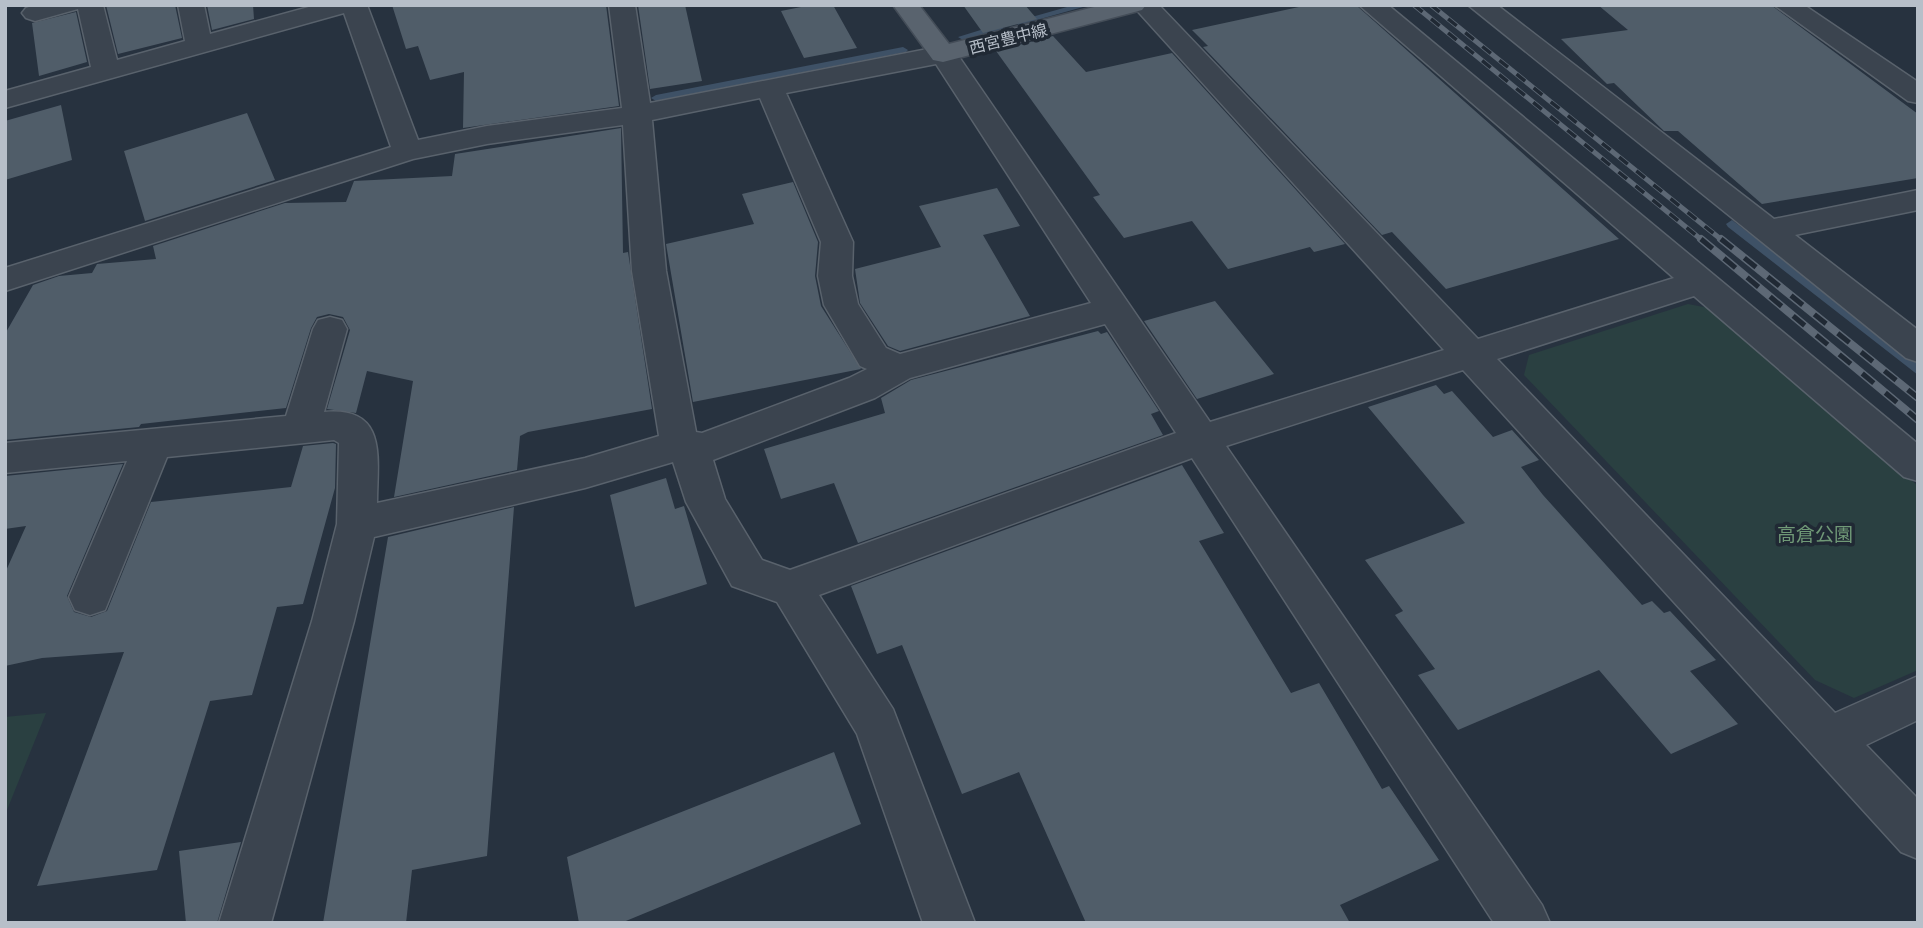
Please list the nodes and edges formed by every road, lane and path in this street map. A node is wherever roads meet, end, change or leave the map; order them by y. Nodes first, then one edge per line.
1 (68, 5) edge
2 (90, 5) edge
3 (191, 5) edge
4 (345, 5) edge
5 (354, 5) edge
6 (622, 5) edge
7 (906, 5) edge
8 (1133, 5) edge
9 (1145, 5) edge
10 (1372, 5) edge
11 (1481, 5) edge
12 (1787, 5) edge
13 (35, 13) dead end
14 (200, 46) junction
15 (943, 54) junction
16 (106, 72) junction
17 (770, 89) junction
18 (1918, 95) edge
19 (5, 100) edge
20 (637, 114) junction
21 (407, 151) junction
22 (1918, 200) edge
23 (1765, 230) junction
24 (5, 281) edge
25 (1700, 282) junction
26 (1114, 309) junction
27 (330, 329) dead end
28 (1918, 349) edge
29 (1472, 353) junction
30 (898, 368) junction
31 (301, 429) junction
32 (1202, 439) junction
33 (153, 444) junction
34 (679, 445) junction
35 (5, 458) edge
36 (1918, 467) edge
37 (357, 524) junction
38 (792, 589) junction
39 (90, 597) dead end
40 (1918, 697) edge
41 (1829, 739) junction
42 (1918, 835) edge
43 (245, 923) edge
44 (949, 923) edge
45 (1524, 923) edge

1 - 13 street
2 - 16 street
3 - 14 street
4 - 14 street
5 - 21 street
6 - 20 street
7 - 15 main road, 西宮豊中線
8 - 15 main road, 西宮豊中線
9 - 29 street
10 - 25 street
11 - 23 street
12 - 18 street
14 - 16 street
15 - 17 street
15 - 26 street
16 - 19 street
17 - 20 street
17 - 30 street
20 - 21 street
20 - 34 street
21 - 24 street
22 - 23 street
23 - 28 street
25 - 29 street
25 - 36 street
26 - 30 street
26 - 32 street
27 - 31 street
29 - 32 street
29 - 41 street
30 - 34 street
31 - 33 street
31 - 37 street
32 - 38 street
32 - 45 street
33 - 35 street
33 - 39 street
34 - 37 street
34 - 38 street
37 - 43 street
38 - 44 street
40 - 41 street
41 - 42 street

